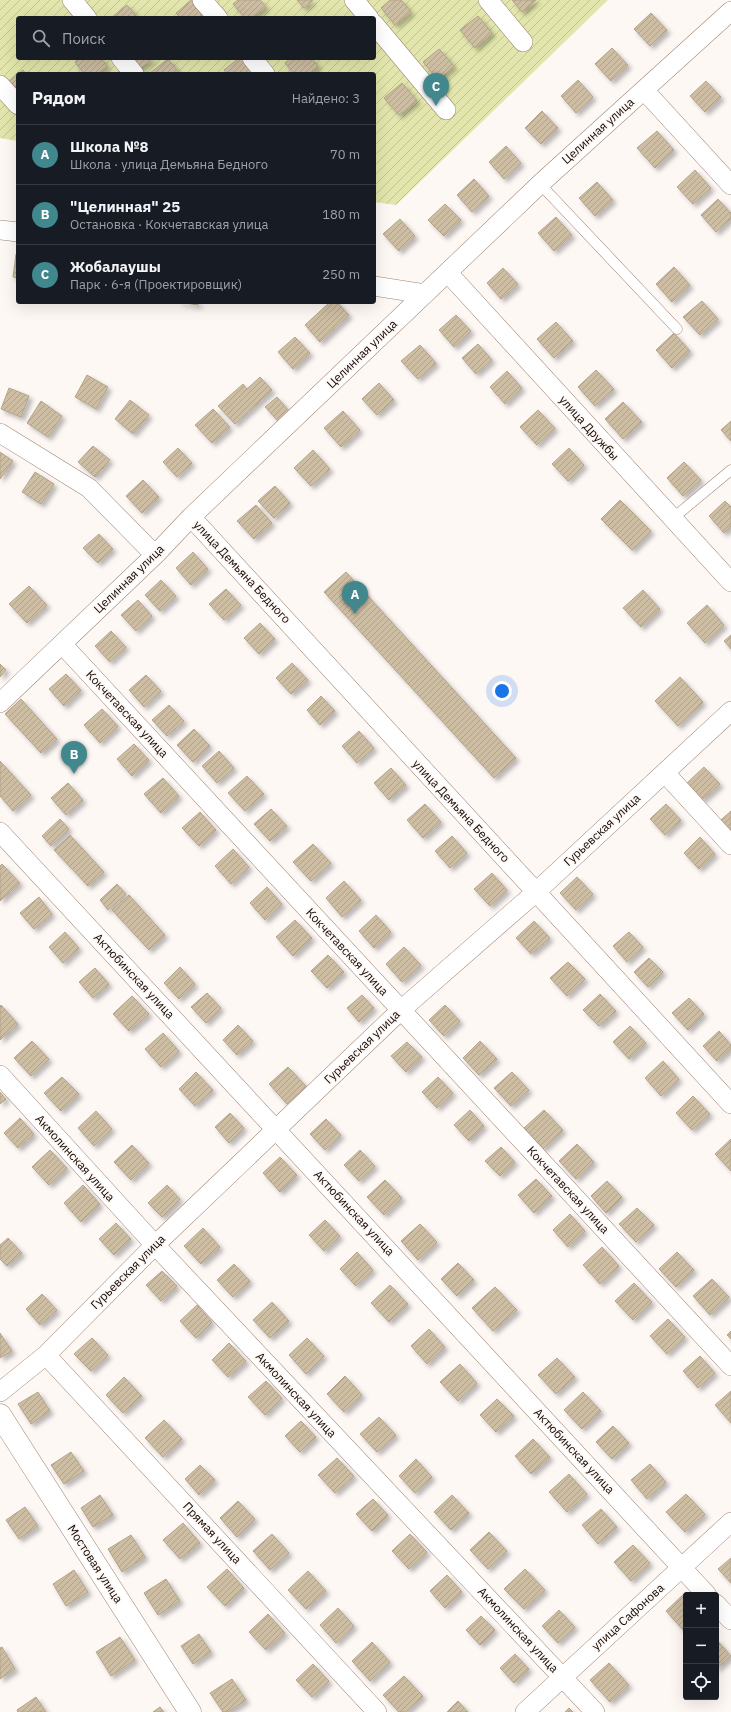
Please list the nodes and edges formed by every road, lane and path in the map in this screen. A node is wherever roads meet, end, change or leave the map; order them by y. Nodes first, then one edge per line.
1 (72, 0) edge
2 (202, 0) edge
3 (354, 0) edge
4 (488, 0) edge
5 (731, 11) edge
6 (85, 16) edge
7 (216, 16) edge
8 (367, 16) edge
9 (376, 26) edge
10 (523, 42) dead end
11 (123, 60) edge
12 (254, 60) edge
13 (132, 72) edge
14 (263, 72) edge
15 (0, 85) edge
16 (644, 90) junction
17 (16, 103) edge
18 (446, 110) dead end
19 (540, 184) junction
20 (731, 185) edge
21 (0, 230) edge
22 (16, 232) edge
23 (448, 273) junction
24 (376, 286) edge
25 (425, 294) junction
26 (677, 329) dead end
27 (0, 433) edge
28 (731, 470) edge
29 (191, 517) junction
30 (672, 520) junction
31 (155, 555) junction
32 (731, 582) edge
33 (62, 644) junction
34 (0, 703) edge
35 (731, 711) edge
36 (665, 772) junction
37 (0, 832) edge
38 (731, 845) edge
39 (536, 892) junction
40 (401, 1010) junction
41 (0, 1075) edge
42 (731, 1104) edge
43 (276, 1129) junction
44 (155, 1245) junction
45 (46, 1355) junction
46 (731, 1366) edge
47 (0, 1392) edge
48 (0, 1415) edge
49 (731, 1522) edge
50 (682, 1568) junction
51 (704, 1592) edge
52 (719, 1607) edge
53 (731, 1620) edge
54 (563, 1677) junction
55 (190, 1712) edge
56 (377, 1712) edge
57 (525, 1712) edge
58 (595, 1712) edge

1 - 6 street
2 - 7 street
3 - 8 street
4 - 10 street
5 - 16 street, Целинная улица
9 - 18 street
11 - 13 street
12 - 14 street
15 - 17 street
16 - 19 street, Целинная улица
16 - 20 street
19 - 23 street, Целинная улица
19 - 26 lane
21 - 22 street
23 - 25 street, Целинная улица
23 - 30 street, улица Дружбы
24 - 25 street
25 - 29 street, Целинная улица
27 - 31 street
28 - 30 lane
29 - 31 street, Целинная улица
29 - 39 street, улица Демьяна Бедного
30 - 32 street, улица Дружбы
31 - 33 street, Целинная улица
33 - 34 street, Целинная улица
33 - 40 street, Кокчетавская улица
35 - 36 street, Гурьевская улица
36 - 38 street
36 - 39 street, Гурьевская улица
37 - 43 street, Актюбинская улица
39 - 40 street, Гурьевская улица
39 - 42 street, улица Демьяна Бедного
40 - 43 street, Гурьевская улица
40 - 46 street, Кокчетавская улица
41 - 44 street, Акмолинская улица
43 - 44 street, Гурьевская улица
43 - 50 street, Актюбинская улица
44 - 45 street, Гурьевская улица
44 - 54 street, Акмолинская улица
45 - 47 street, Гурьевская улица
45 - 56 street, Прямая улица
48 - 55 street, Мостовая улица
49 - 50 street, улица Сафонова
50 - 51 street, Актюбинская улица
50 - 54 street, улица Сафонова
52 - 53 street
54 - 57 street, улица Сафонова
54 - 58 street, Акмолинская улица

